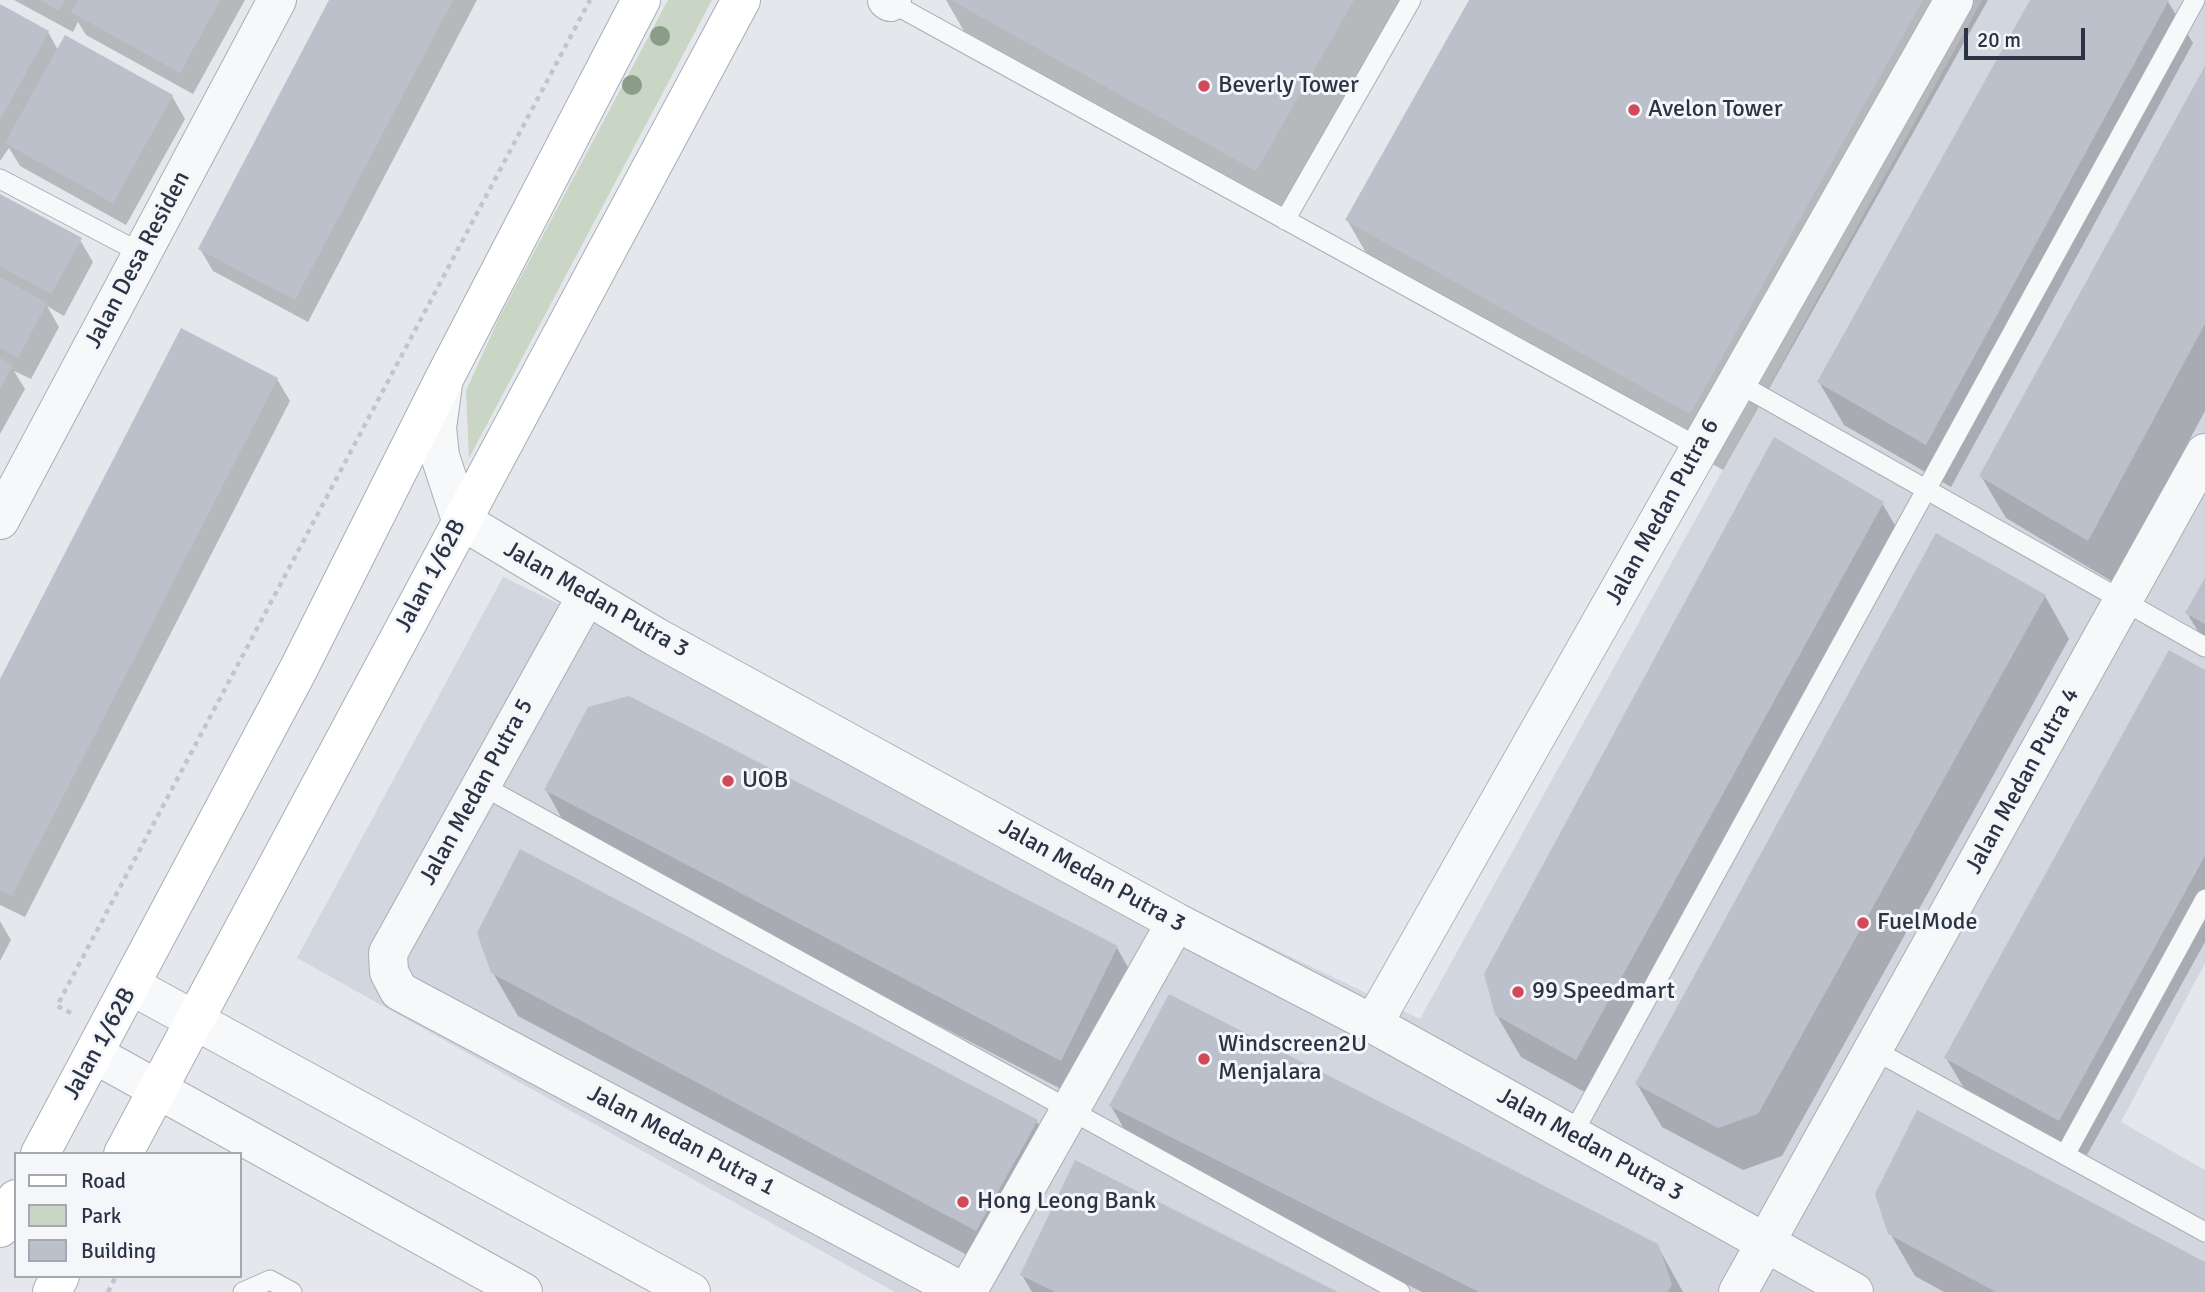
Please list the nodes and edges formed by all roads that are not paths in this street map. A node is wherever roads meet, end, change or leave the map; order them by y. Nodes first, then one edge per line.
1 (277, 0) edge
2 (641, 0) edge
3 (741, 0) edge
4 (1411, 0) edge
5 (1954, 0) edge
6 (2195, 0) edge
7 (890, 1) edge
8 (0, 179) edge
9 (1285, 220) junction
10 (141, 253) junction
11 (444, 379) junction
12 (1736, 382) junction
13 (1700, 448) junction
14 (2205, 453) edge
15 (1926, 490) junction
16 (0, 520) edge
17 (461, 520) junction
18 (586, 597) junction
19 (2124, 601) junction
20 (2205, 647) edge
21 (481, 785) junction
22 (2205, 899) edge
23 (1176, 922) junction
24 (132, 986) junction
25 (399, 991) joint
26 (194, 1020) junction
27 (1373, 1024) junction
28 (101, 1042) junction
29 (1874, 1050) junction
30 (157, 1088) junction
31 (1070, 1110) junction
32 (1572, 1135) junction
33 (41, 1152) edge
34 (124, 1152) edge
35 (2065, 1155) junction
36 (14, 1203) edge
37 (0, 1228) edge
38 (2205, 1232) edge
39 (1765, 1243) junction
40 (243, 1292) edge
41 (292, 1292) edge
42 (523, 1292) edge
43 (691, 1292) edge
44 (965, 1292) edge
45 (1400, 1292) edge
46 (1738, 1292) edge
47 (1854, 1292) edge

1 - 10 street, Jalan Desa Residen
2 - 11 main road, Jalan 1/62B
3 - 17 main road, Jalan 1/62B
4 - 9 lane
5 - 12 street, Jalan Medan Putra 6
6 - 15 lane
7 - 9 lane
8 - 10 lane
9 - 13 lane
10 - 16 street, Jalan Desa Residen
11 - 17 street
11 - 24 main road, Jalan 1/62B
12 - 13 street, Jalan Medan Putra 6
12 - 15 lane
13 - 27 street, Jalan Medan Putra 6
14 - 19 street, Jalan Medan Putra 4
15 - 19 lane
15 - 32 lane
17 - 18 street, Jalan Medan Putra 3
17 - 26 main road, Jalan 1/62B
18 - 21 street, Jalan Medan Putra 5
18 - 23 street, Jalan Medan Putra 3
19 - 20 lane
19 - 29 street, Jalan Medan Putra 4
21 - 25 street, Jalan Medan Putra 5
21 - 31 lane
22 - 35 lane
23 - 27 street, Jalan Medan Putra 3
23 - 31 street
24 - 26 street
24 - 28 main road, Jalan 1/62B
25 - 44 street, Jalan Medan Putra 1
26 - 30 main road, Jalan 1/62B
26 - 43 street
27 - 32 street, Jalan Medan Putra 3
28 - 30 street
28 - 33 main road, Jalan 1/62B
29 - 35 lane
29 - 39 street, Jalan Medan Putra 4
30 - 34 main road, Jalan 1/62B
30 - 42 street
31 - 44 street
31 - 45 lane
32 - 39 street, Jalan Medan Putra 3
35 - 38 lane
36 - 37 main road
39 - 46 street, Jalan Medan Putra 4
39 - 47 street, Jalan Medan Putra 3
40 - 41 lane

